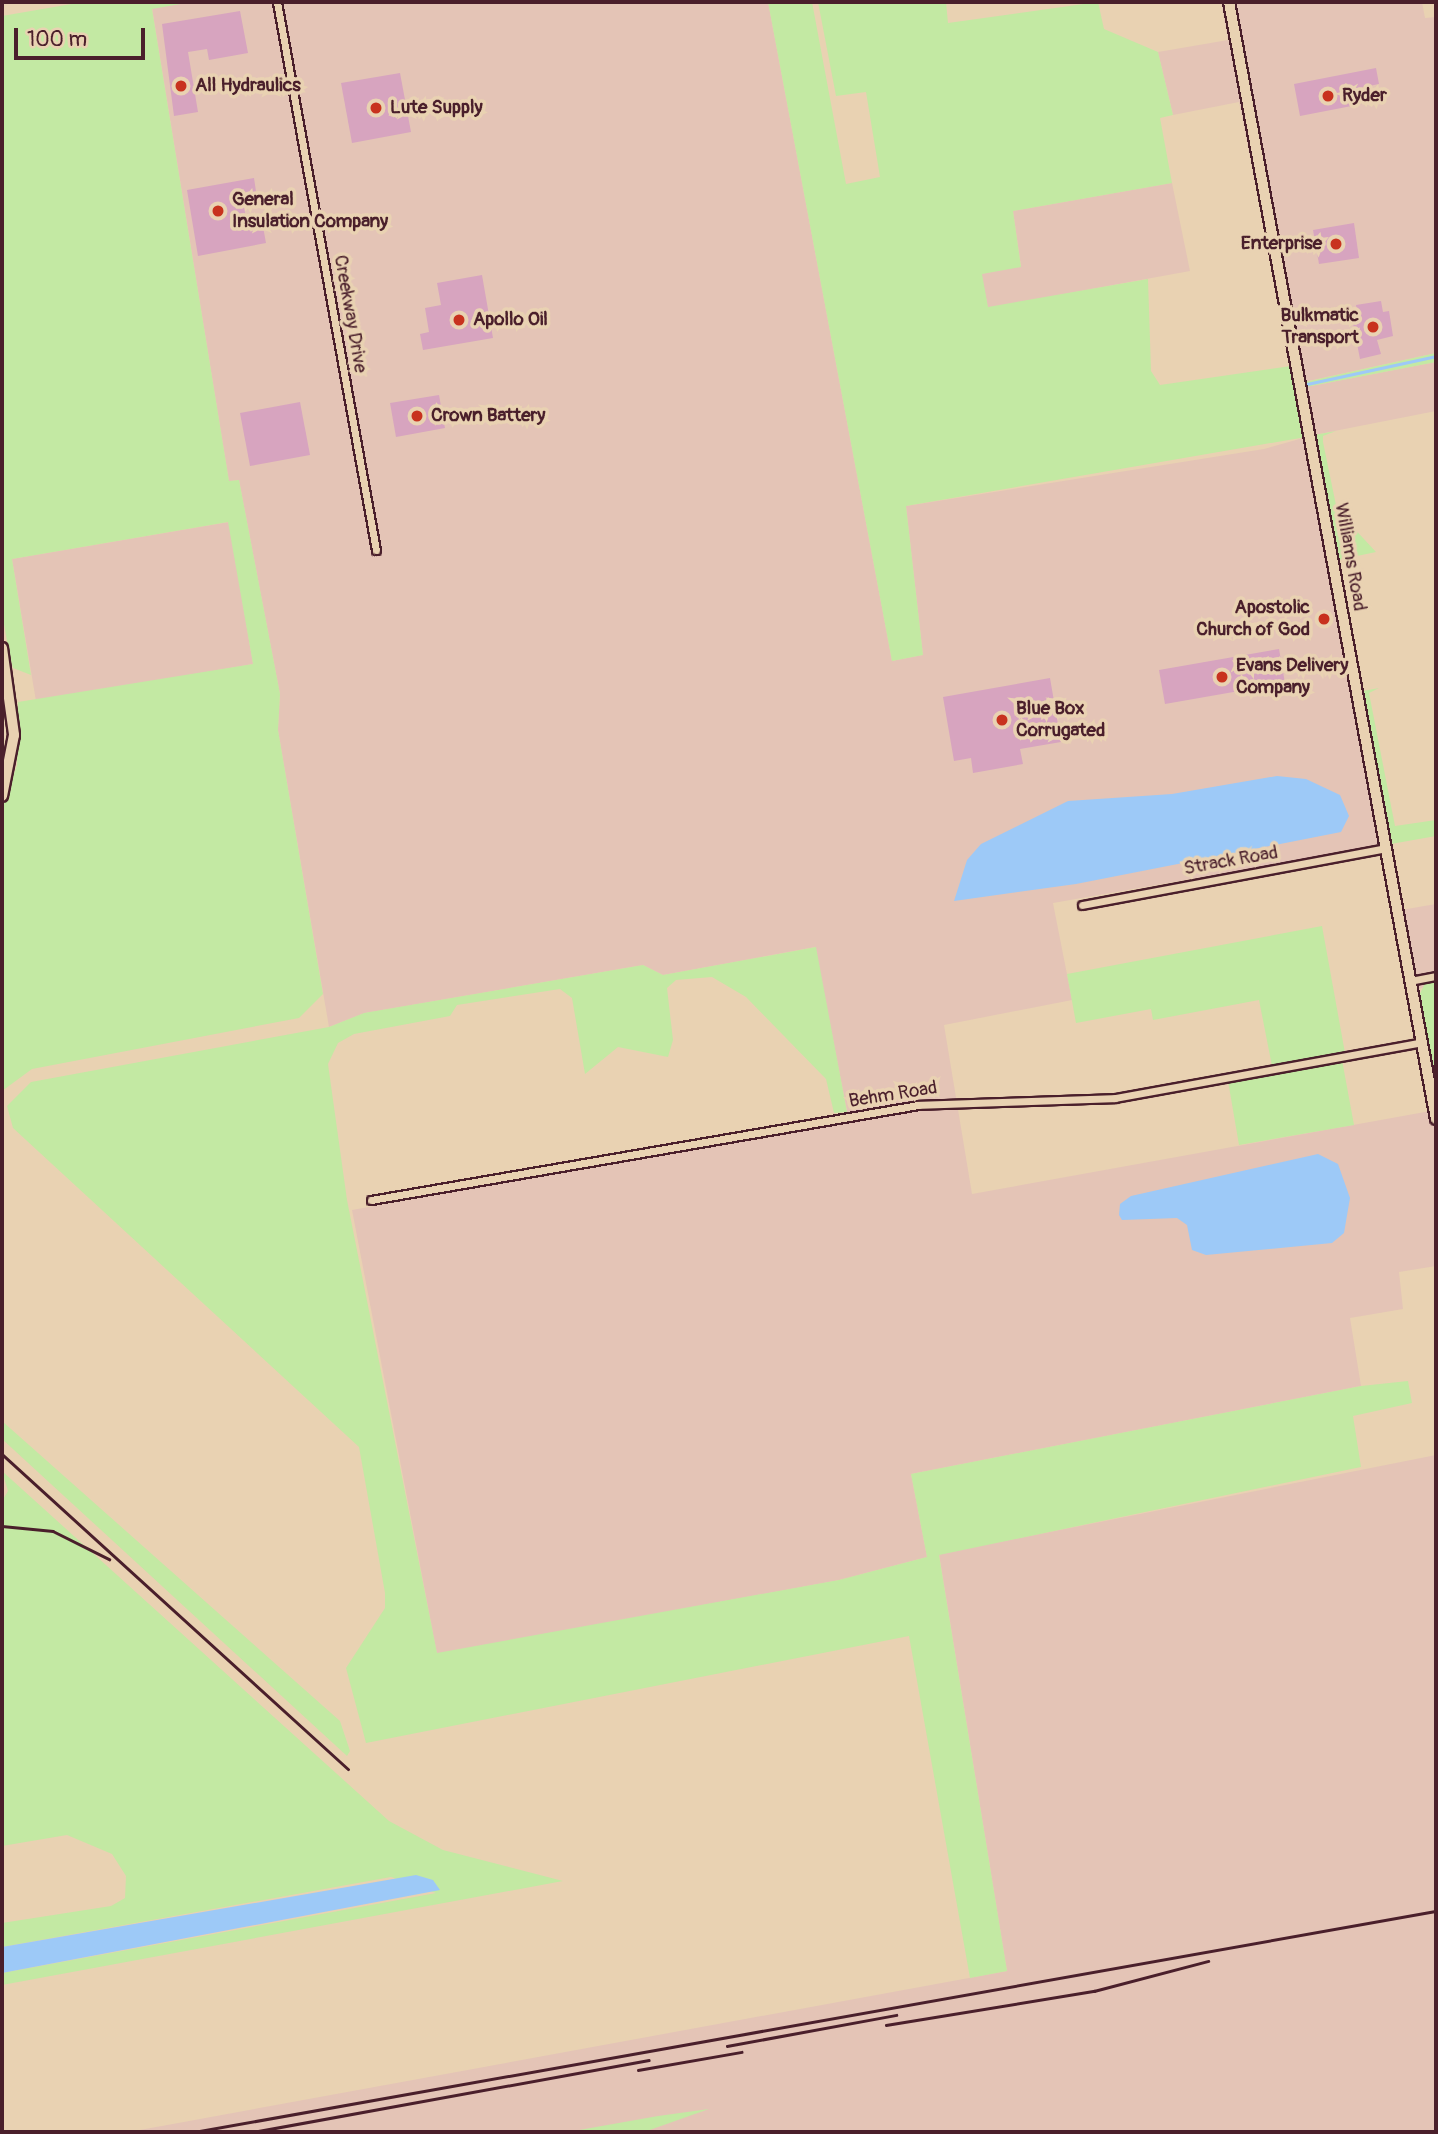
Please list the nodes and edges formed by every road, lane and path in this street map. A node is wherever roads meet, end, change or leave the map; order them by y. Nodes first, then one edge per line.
1 (277, 2) edge
2 (1229, 2) edge
3 (376, 550) dead end
4 (2, 648) edge
5 (2, 796) edge
6 (1386, 848) junction
7 (1082, 905) dead end
8 (1436, 976) edge
9 (1410, 981) junction
10 (1422, 1042) junction
11 (1436, 1119) edge
12 (371, 1200) dead end

1 - 3 street, Creekway Drive
2 - 6 main road, Williams Road
4 - 5 main road
6 - 7 street, Strack Road
6 - 9 main road, Williams Road
8 - 9 street
9 - 10 main road, Williams Road
10 - 11 main road, Williams Road
10 - 12 street, Behm Road

